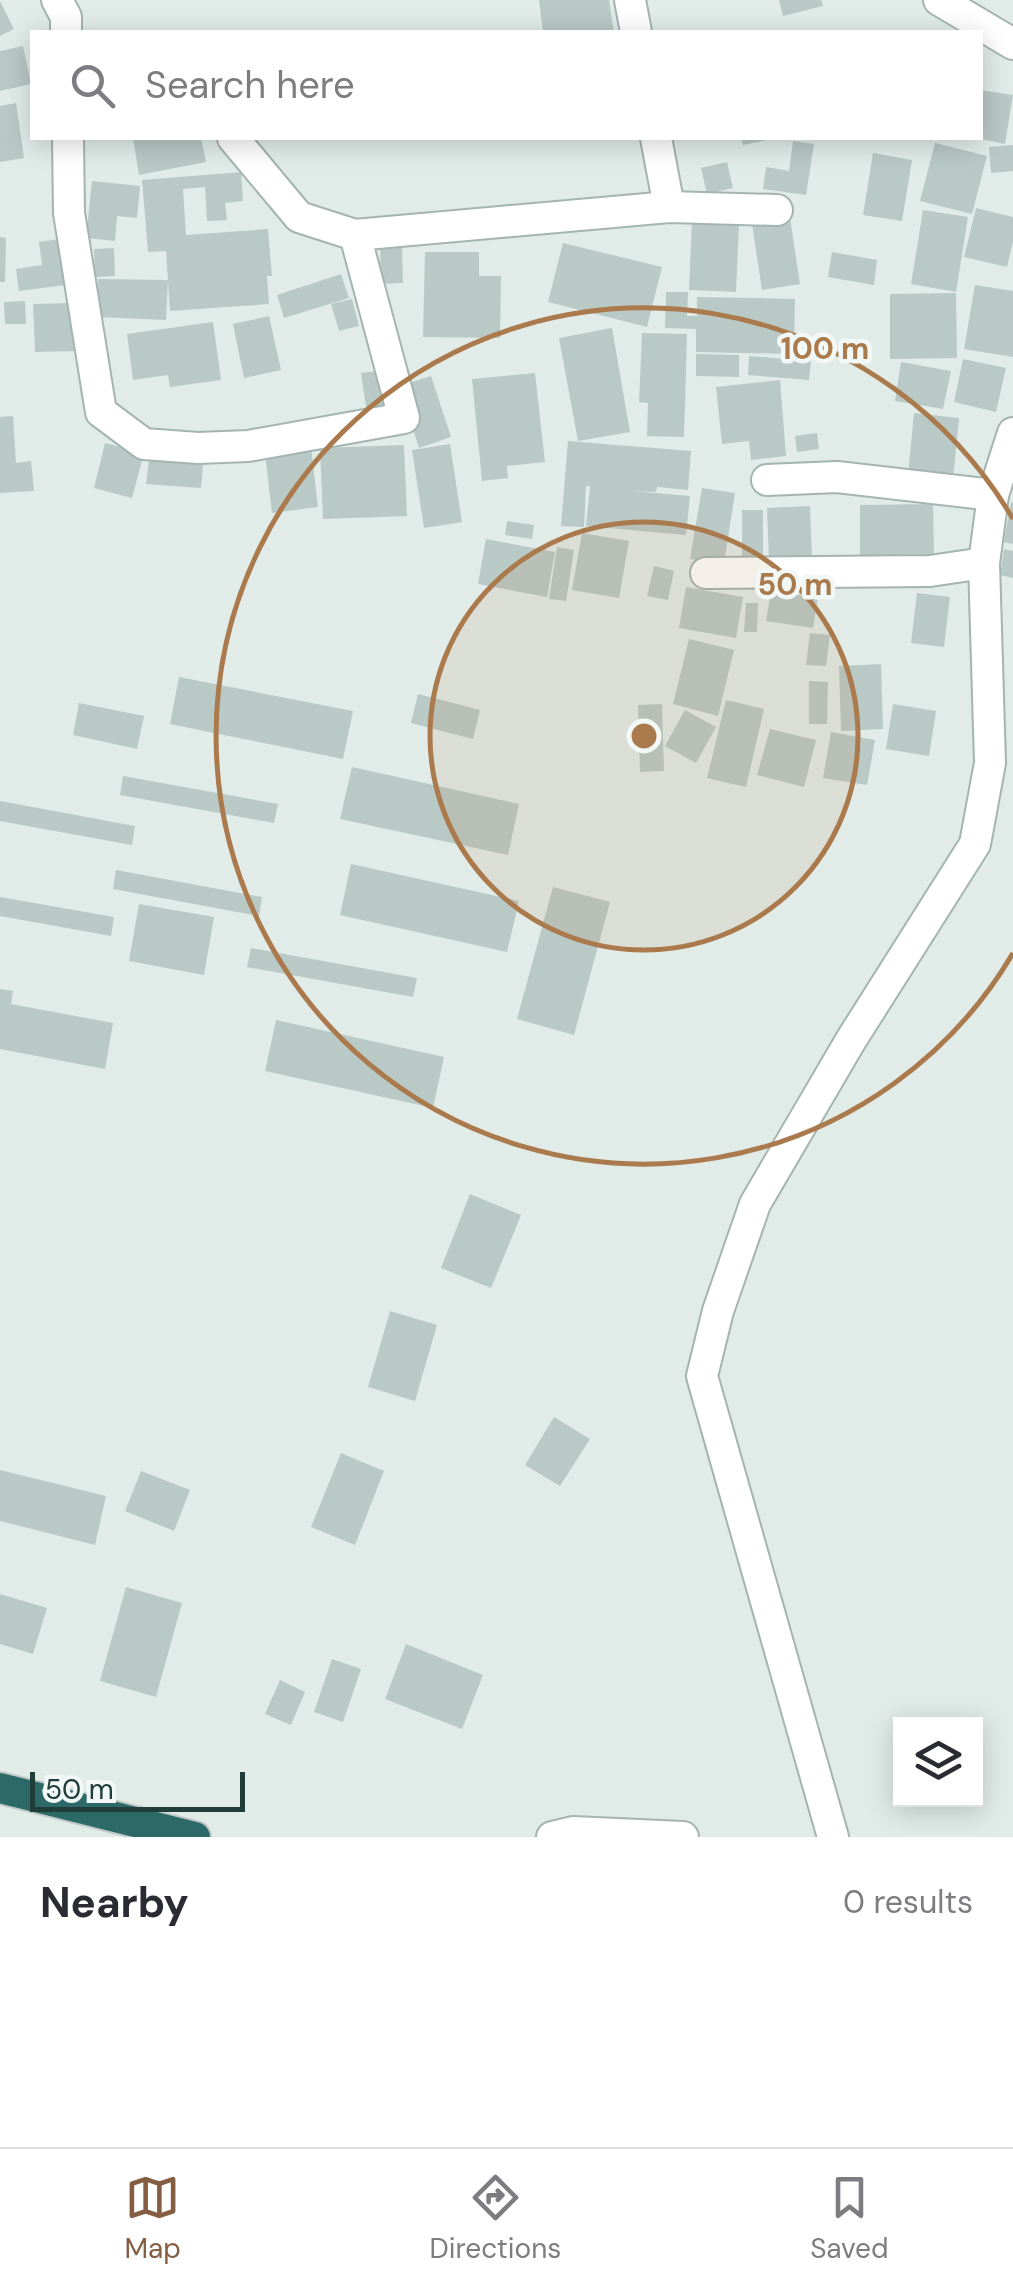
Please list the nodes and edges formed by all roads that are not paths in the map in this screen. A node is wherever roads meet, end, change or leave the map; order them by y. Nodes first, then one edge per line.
1 (57, 0) edge
2 (630, 0) edge
3 (939, 0) edge
4 (66, 30) edge
5 (636, 30) edge
6 (1013, 44) edge
7 (68, 140) edge
8 (235, 140) edge
9 (656, 140) edge
10 (669, 206) junction
11 (777, 210) dead end
12 (354, 235) junction
13 (1013, 432) edge
14 (767, 480) dead end
15 (993, 495) junction
16 (984, 563) junction
17 (706, 573) dead end
18 (1002, 769) edge
19 (0, 1788) edge
20 (196, 1837) edge
21 (552, 1837) edge
22 (684, 1837) edge
23 (833, 1837) edge

1 - 4 street
2 - 5 street
3 - 6 street
7 - 12 street
8 - 12 street
9 - 10 street
10 - 11 street
10 - 12 street
13 - 15 street
14 - 15 street
15 - 16 street
16 - 17 street
16 - 18 street
18 - 23 street
19 - 20 highway
21 - 22 street

